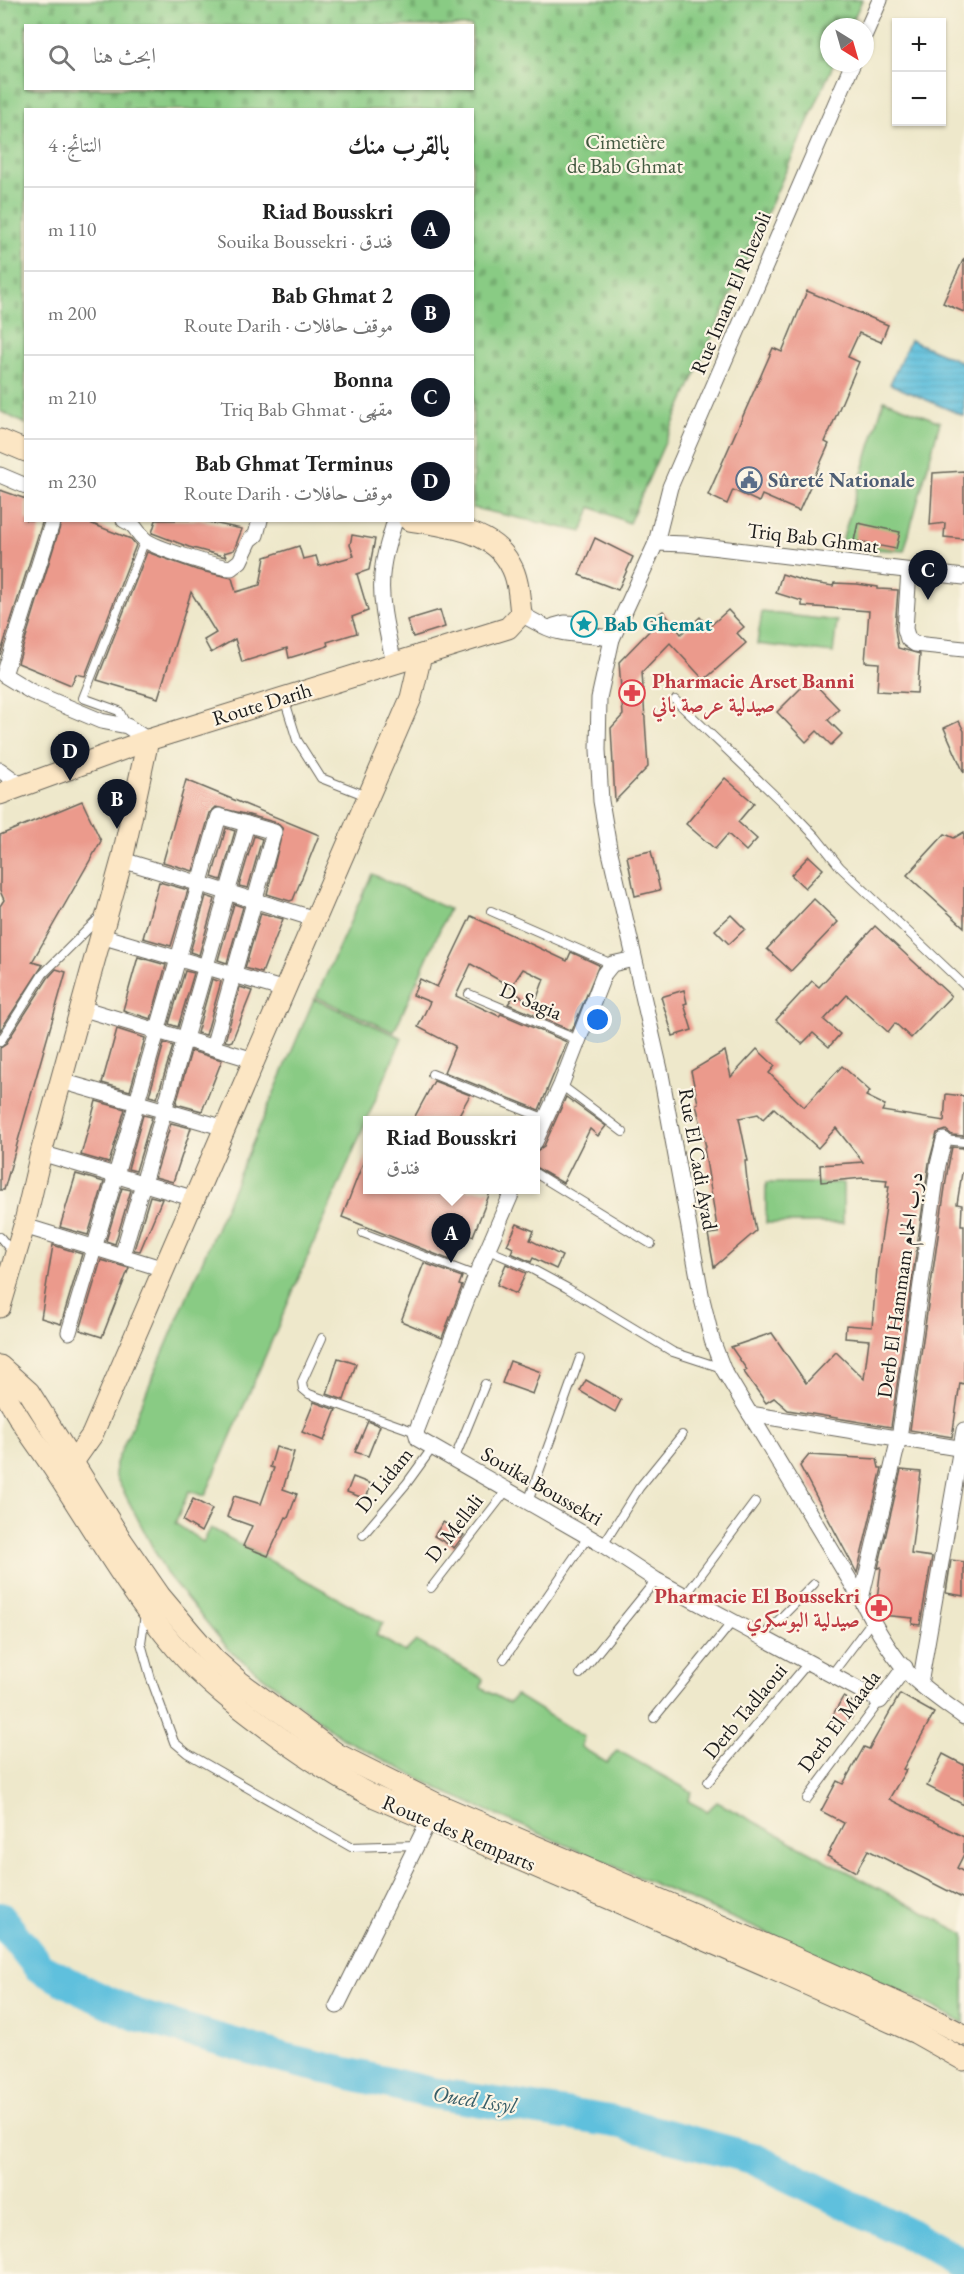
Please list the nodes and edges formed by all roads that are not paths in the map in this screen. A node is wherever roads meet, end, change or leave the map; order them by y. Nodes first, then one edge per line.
1 (880, 0) edge
2 (872, 18) edge
3 (849, 72) edge
4 (0, 440) edge
5 (24, 450) edge
6 (0, 475) edge
7 (24, 485) edge
8 (52, 522) edge
9 (128, 522) edge
10 (259, 522) edge
11 (394, 522) edge
12 (421, 522) edge
13 (145, 540) junction
14 (656, 543) junction
15 (909, 571) junction
16 (964, 577) edge
17 (521, 614) junction
18 (612, 639) junction
19 (964, 649) edge
20 (422, 655) junction
21 (394, 663) junction
22 (284, 698) junction
23 (675, 700) dead end
24 (127, 726) junction
25 (148, 740) junction
26 (0, 770) edge
27 (22, 786) junction
28 (0, 794) edge
29 (369, 796) junction
30 (247, 824) junction
31 (122, 860) junction
32 (199, 884) junction
33 (227, 892) junction
34 (254, 900) junction
35 (108, 910) junction
36 (491, 911) dead end
37 (315, 919) junction
38 (101, 936) junction
39 (177, 958) junction
40 (634, 959) junction
41 (612, 964) junction
42 (205, 966) junction
43 (233, 975) junction
44 (964, 985) edge
45 (285, 990) junction
46 (469, 994) dead end
47 (81, 1008) junction
48 (157, 1030) junction
49 (184, 1038) junction
50 (578, 1040) junction
51 (0, 1042) edge
52 (213, 1047) junction
53 (254, 1060) junction
54 (432, 1074) dead end
55 (61, 1081) junction
56 (561, 1085) junction
57 (137, 1103) junction
58 (165, 1111) junction
59 (538, 1116) edge
60 (540, 1117) edge
61 (546, 1119) junction
62 (225, 1128) junction
63 (540, 1132) edge
64 (623, 1132) dead end
65 (944, 1140) joint
66 (964, 1142) edge
67 (41, 1153) junction
68 (116, 1175) junction
69 (540, 1176) edge
70 (144, 1184) junction
71 (511, 1194) edge
72 (195, 1199) junction
73 (24, 1227) junction
74 (363, 1233) dead end
75 (0, 1237) edge
76 (651, 1244) dead end
77 (94, 1247) junction
78 (488, 1250) junction
79 (122, 1256) junction
80 (15, 1257) junction
81 (164, 1269) junction
82 (476, 1276) junction
83 (0, 1307) edge
84 (69, 1332) dead end
85 (322, 1338) dead end
86 (580, 1358) dead end
87 (0, 1366) edge
88 (723, 1369) junction
89 (0, 1383) edge
90 (485, 1384) dead end
91 (750, 1414) junction
92 (964, 1430) edge
93 (416, 1432) junction
94 (682, 1435) dead end
95 (899, 1438) junction
96 (433, 1447) junction
97 (963, 1449) edge
98 (454, 1460) junction
99 (65, 1468) junction
100 (507, 1491) junction
101 (528, 1502) junction
102 (754, 1502) dead end
103 (363, 1535) dead end
104 (588, 1537) junction
105 (603, 1545) junction
106 (656, 1580) junction
107 (814, 1584) dead end
108 (431, 1588) dead end
109 (685, 1596) junction
110 (861, 1599) junction
111 (146, 1609) junction
112 (733, 1621) junction
113 (872, 1621) junction
114 (762, 1637) junction
115 (504, 1659) dead end
116 (808, 1663) junction
117 (905, 1667) junction
118 (579, 1674) dead end
119 (832, 1674) junction
120 (920, 1684) junction
121 (880, 1701) junction
122 (964, 1717) edge
123 (654, 1718) dead end
124 (708, 1782) dead end
125 (807, 1799) dead end
126 (433, 1812) junction
127 (418, 1845) junction
128 (337, 2006) dead end
129 (964, 2035) edge
130 (964, 2060) edge

1 - 2 street
3 - 14 street, Rue Imam El Rhezoli
4 - 5 main road
6 - 7 street
8 - 24 street
9 - 13 street
10 - 13 street
11 - 21 street
12 - 17 main road
13 - 24 lane
14 - 15 street, Triq Bab Ghmat
14 - 18 street, Rue El Cadi Ayad
15 - 16 street, Triq Bab Ghmat
15 - 19 street
17 - 18 street
17 - 20 main road, Route Darih
18 - 40 street, Rue El Cadi Ayad
20 - 21 main road, Route Darih
20 - 29 main road
21 - 22 main road, Route Darih
22 - 25 main road, Route Darih
22 - 29 lane
23 - 44 lane
24 - 25 street
25 - 27 main road, Route Darih
25 - 31 main road
26 - 27 street
27 - 28 main road, Route Darih
29 - 37 main road
30 - 32 street
30 - 33 street
30 - 34 street
31 - 32 street
31 - 35 main road
32 - 33 street
32 - 39 street
33 - 34 street
33 - 42 street
34 - 37 street
34 - 43 street
35 - 38 main road
35 - 51 lane
36 - 41 lane
37 - 45 main road
38 - 39 street
38 - 47 main road
39 - 42 street
39 - 48 street
40 - 41 street
40 - 88 street, Rue El Cadi Ayad
41 - 50 street
42 - 43 street
42 - 49 street
43 - 45 street
43 - 52 street
45 - 53 main road
46 - 50 lane, D. Sagia
47 - 48 street
47 - 55 main road
48 - 49 street
48 - 57 street
49 - 52 street
49 - 58 street
50 - 56 street
52 - 53 street
53 - 62 main road
54 - 59 lane
55 - 57 street
55 - 67 main road
56 - 61 street
56 - 64 lane
57 - 58 street
57 - 68 street
58 - 62 street
58 - 70 street
60 - 61 lane
61 - 63 street
62 - 72 main road
65 - 66 lane
65 - 95 street, Derb El Hammam درب الحمام
67 - 68 street
67 - 73 main road
68 - 70 street
68 - 77 street
69 - 76 lane
70 - 72 street
70 - 79 street
71 - 78 street
72 - 81 main road
73 - 77 street
73 - 80 main road
74 - 82 lane
75 - 80 lane
77 - 79 street
77 - 84 street
78 - 82 street
78 - 88 lane
79 - 81 street
80 - 83 main road
81 - 99 main road
82 - 93 street
85 - 93 lane
86 - 101 lane
87 - 99 main road, Route des Remparts
88 - 91 street, Rue El Cadi Ayad
89 - 99 main road, Route des Remparts
90 - 98 lane
91 - 95 street
91 - 110 street, Rue El Cadi Ayad
92 - 97 street
93 - 96 street, Souika Boussekri
94 - 105 lane
95 - 97 street
95 - 110 street, Derb El Hammam درب الحمام
96 - 98 street, Souika Boussekri
96 - 103 lane, D. Lidam
97 - 120 street
98 - 100 street, Souika Boussekri
99 - 111 main road, Route des Remparts
99 - 126 main road, Route des Remparts
100 - 101 street, Souika Boussekri
100 - 108 lane, D. Mellali
101 - 104 street, Souika Boussekri
102 - 109 lane
104 - 105 street, Souika Boussekri
104 - 115 lane
105 - 106 street, Souika Boussekri
106 - 109 street, Souika Boussekri
106 - 118 lane
107 - 114 lane
109 - 112 street, Souika Boussekri
110 - 113 street, Rue El Cadi Ayad
111 - 126 main road, Route des Remparts
111 - 127 lane
112 - 114 street, Souika Boussekri
112 - 123 lane
113 - 117 street, Rue El Cadi Ayad
113 - 119 lane
114 - 116 street, Souika Boussekri
116 - 119 street, Souika Boussekri
116 - 124 lane, Derb Tadlaoui
117 - 120 street, Rue El Cadi Ayad
117 - 121 street, Derb El Maada
119 - 121 street, Souika Boussekri
120 - 122 street, Rue El Cadi Ayad
121 - 125 lane, Derb El Maada
126 - 127 street
126 - 129 main road, Route des Remparts
126 - 130 main road, Route des Remparts
127 - 128 street

